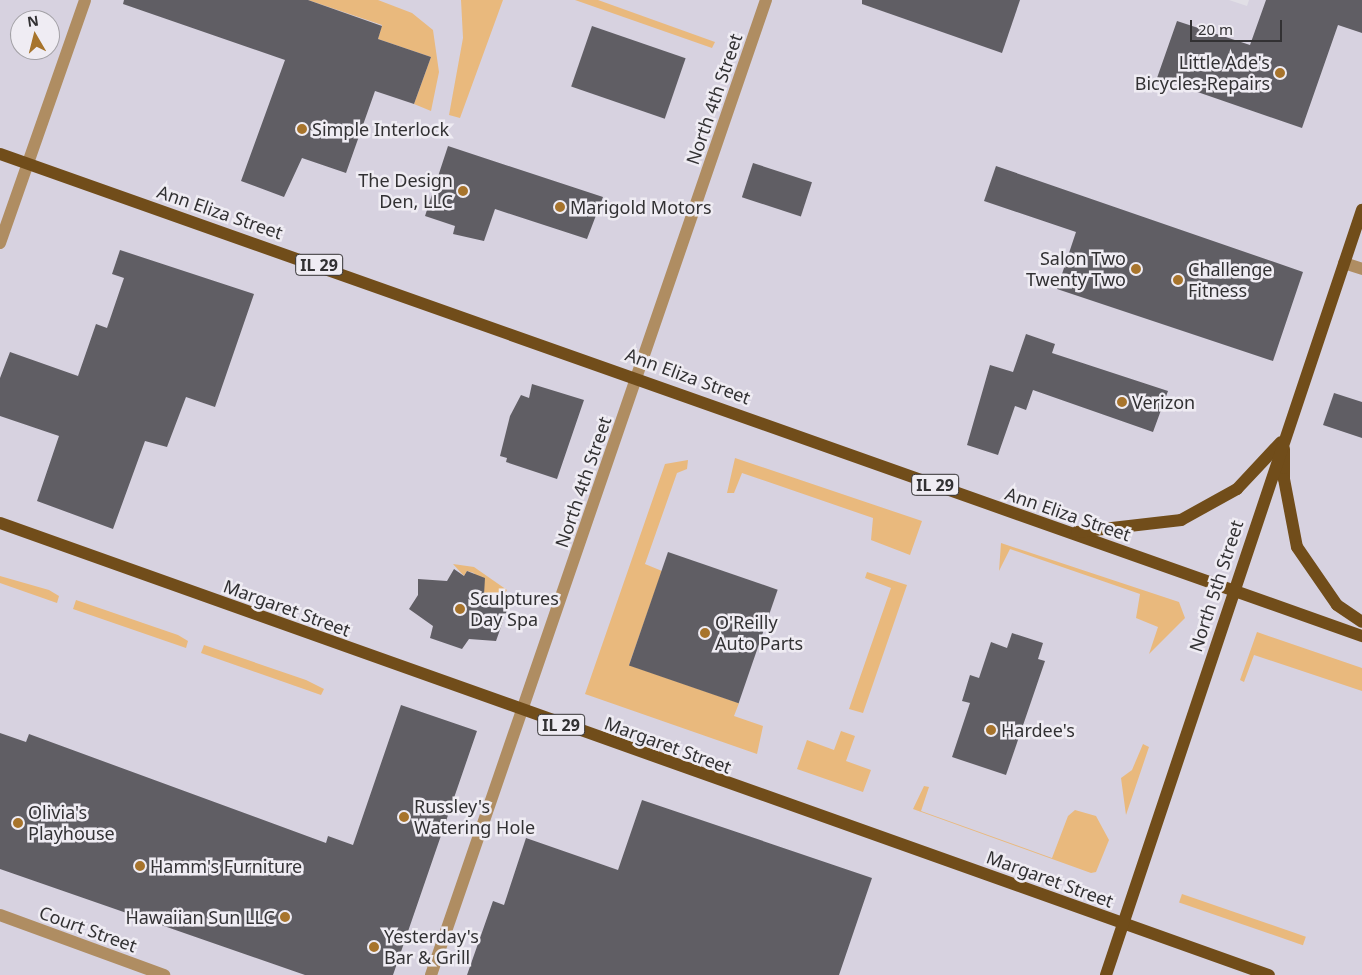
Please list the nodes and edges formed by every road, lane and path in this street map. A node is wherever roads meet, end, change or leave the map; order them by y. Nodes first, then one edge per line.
1 (85, 0) edge
2 (766, 0) edge
3 (0, 154) edge
4 (28, 164) junction
5 (1362, 210) edge
6 (0, 243) edge
7 (1344, 263) junction
8 (1362, 269) edge
9 (638, 377) junction
10 (1284, 438) junction
11 (0, 523) edge
12 (1070, 532) junction
13 (1232, 590) junction
14 (1362, 622) edge
15 (1362, 636) edge
16 (523, 711) junction
17 (0, 916) edge
18 (1124, 924) junction
19 (164, 975) edge
20 (431, 975) edge
21 (1106, 975) edge
22 (1269, 975) edge

1 - 4 street
2 - 9 street, North 4th Street
3 - 4 main road, Ann Eliza Street / IL 29
4 - 6 street
4 - 9 main road, Ann Eliza Street / IL 29
5 - 7 main road, North 5th Street
7 - 8 street
7 - 10 main road, North 5th Street
9 - 12 main road, Ann Eliza Street / IL 29
9 - 16 street, North 4th Street
10 - 12 main road
10 - 13 main road, North 5th Street
10 - 14 main road
11 - 16 main road, Margaret Street / IL 29
12 - 13 main road, Ann Eliza Street / IL 29
13 - 15 main road, Ann Eliza Street
13 - 18 main road, North 5th Street
16 - 18 main road, Margaret Street / IL 29
16 - 20 street, North 4th Street
17 - 19 street, Court Street
18 - 21 main road, North 5th Street
18 - 22 main road, Margaret Street

